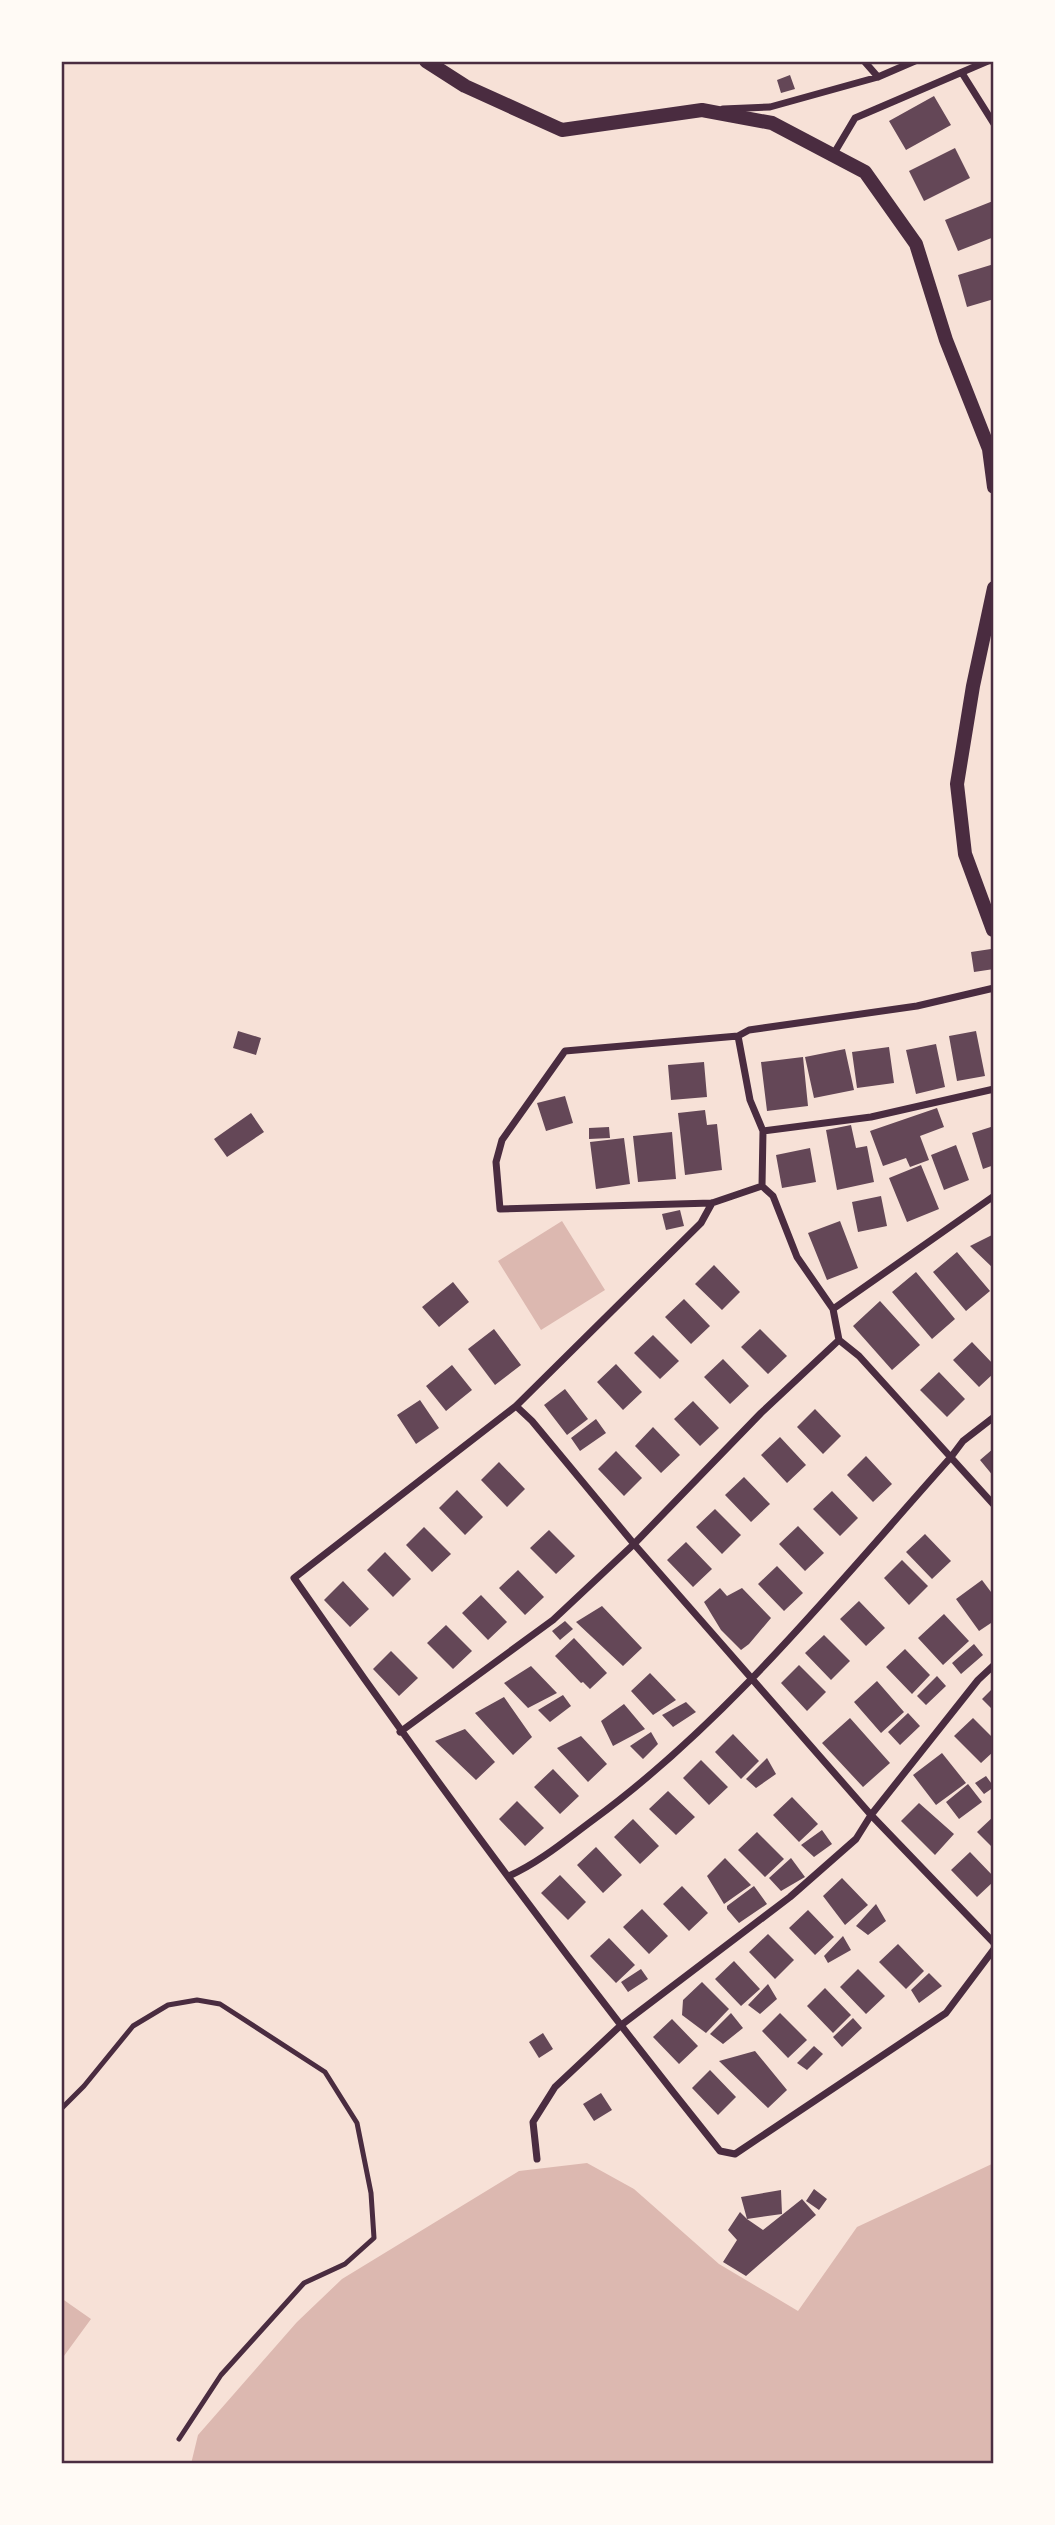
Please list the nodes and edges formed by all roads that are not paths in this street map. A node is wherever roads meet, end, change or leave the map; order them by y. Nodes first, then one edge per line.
1 (426, 61) edge
2 (864, 61) edge
3 (915, 61) edge
4 (988, 61) edge
5 (962, 73) junction
6 (878, 77) junction
7 (702, 110) junction
8 (994, 124) edge
9 (833, 155) junction
10 (994, 487) edge
11 (994, 588) edge
12 (993, 932) edge
13 (994, 988) edge
14 (738, 1036) junction
15 (994, 1089) edge
16 (763, 1131) junction
17 (762, 1186) junction
18 (994, 1196) edge
19 (712, 1203) junction
20 (832, 1309) junction
21 (839, 1340) junction
22 (516, 1406) junction
23 (994, 1417) edge
24 (951, 1457) junction
25 (994, 1505) edge
26 (634, 1544) junction
27 (994, 1665) edge
28 (752, 1679) junction
29 (400, 1732) junction
30 (871, 1815) junction
31 (509, 1876) junction
32 (994, 1943) edge
33 (994, 1949) edge
34 (621, 2026) junction
35 (61, 2109) edge
36 (537, 2159) dead end
37 (178, 2439) dead end

1 - 7 main road
2 - 6 street
3 - 6 street
4 - 5 street
5 - 8 street
5 - 9 street
6 - 7 street
7 - 9 main road
9 - 10 main road
11 - 12 main road
13 - 14 street
14 - 16 street
14 - 19 street
15 - 16 street
16 - 17 street
17 - 19 street
17 - 20 street
18 - 20 street
19 - 22 street
20 - 21 street
21 - 24 street
21 - 26 street
22 - 26 street
22 - 29 street
23 - 24 street
24 - 25 street
24 - 28 street
26 - 28 street
26 - 29 street
27 - 30 street
28 - 30 street
28 - 31 street
29 - 31 street
30 - 32 street
30 - 34 street
31 - 34 street
33 - 34 street
34 - 36 street
35 - 37 lane

